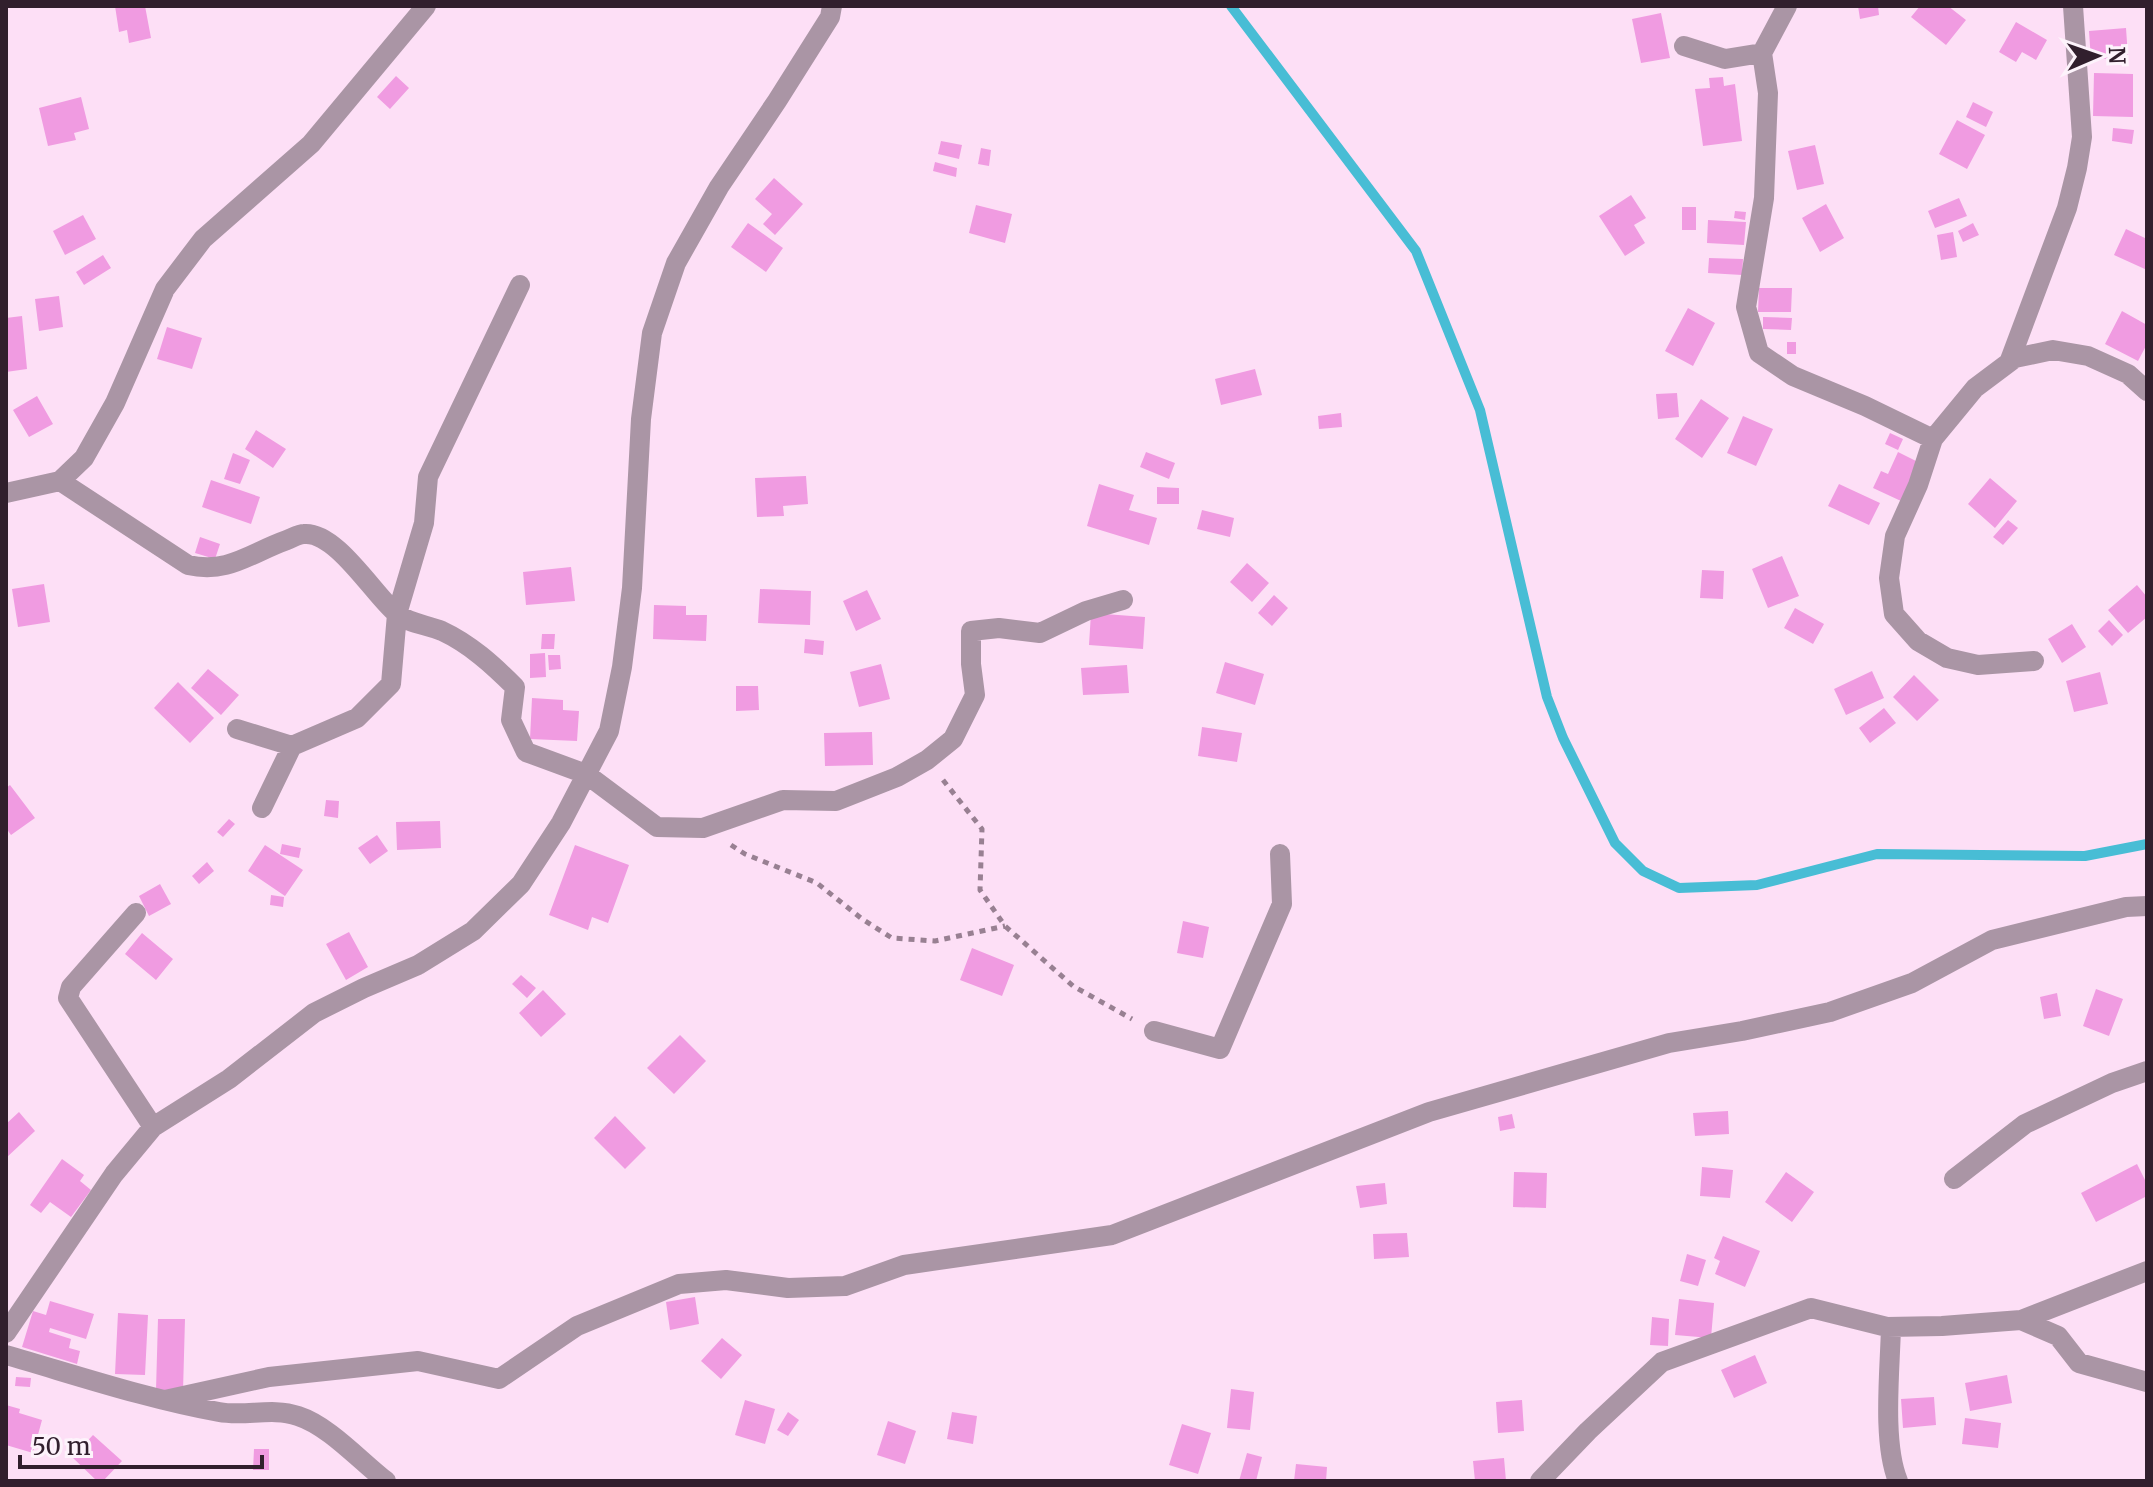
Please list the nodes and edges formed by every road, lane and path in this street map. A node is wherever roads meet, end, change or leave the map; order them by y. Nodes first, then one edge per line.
1 (426, 6) edge
2 (832, 6) edge
3 (1787, 6) edge
4 (2073, 6) edge
5 (1684, 46) dead end
6 (1762, 53) junction
7 (520, 285) dead end
8 (2010, 360) junction
9 (2147, 391) edge
10 (1933, 439) junction
11 (60, 481) junction
12 (6, 493) edge
13 (1123, 600) dead end
14 (397, 614) junction
15 (2034, 661) dead end
16 (237, 729) dead end
17 (292, 746) junction
18 (927, 760) junction
19 (586, 774) junction
20 (262, 808) dead end
21 (703, 828) junction
22 (1280, 854) dead end
23 (2147, 906) edge
24 (136, 913) dead end
25 (1005, 926) junction
26 (1154, 1031) joint
27 (2147, 1071) edge
28 (153, 1127) junction
29 (1954, 1179) dead end
30 (2147, 1271) edge
31 (2021, 1320) junction
32 (1891, 1327) junction
33 (6, 1333) edge
34 (6, 1355) edge
35 (2147, 1382) edge
36 (165, 1400) junction
37 (386, 1481) edge
38 (1540, 1481) edge
39 (1898, 1481) edge

1 - 11 street
2 - 19 street
3 - 6 street
4 - 8 street
5 - 6 street
6 - 10 street
7 - 14 street
8 - 9 street
8 - 10 street
10 - 15 street
11 - 12 street
11 - 14 street
13 - 18 street
14 - 17 street
14 - 19 street
16 - 17 street
17 - 20 street
18 - 21 street
18 - 25 path
19 - 21 street
19 - 28 street
21 - 25 path
22 - 26 street
23 - 36 street
24 - 28 street
25 - 26 path
27 - 29 street
28 - 33 street
30 - 31 street
31 - 32 street
31 - 35 street
32 - 38 street
32 - 39 street
34 - 36 street
36 - 37 street

